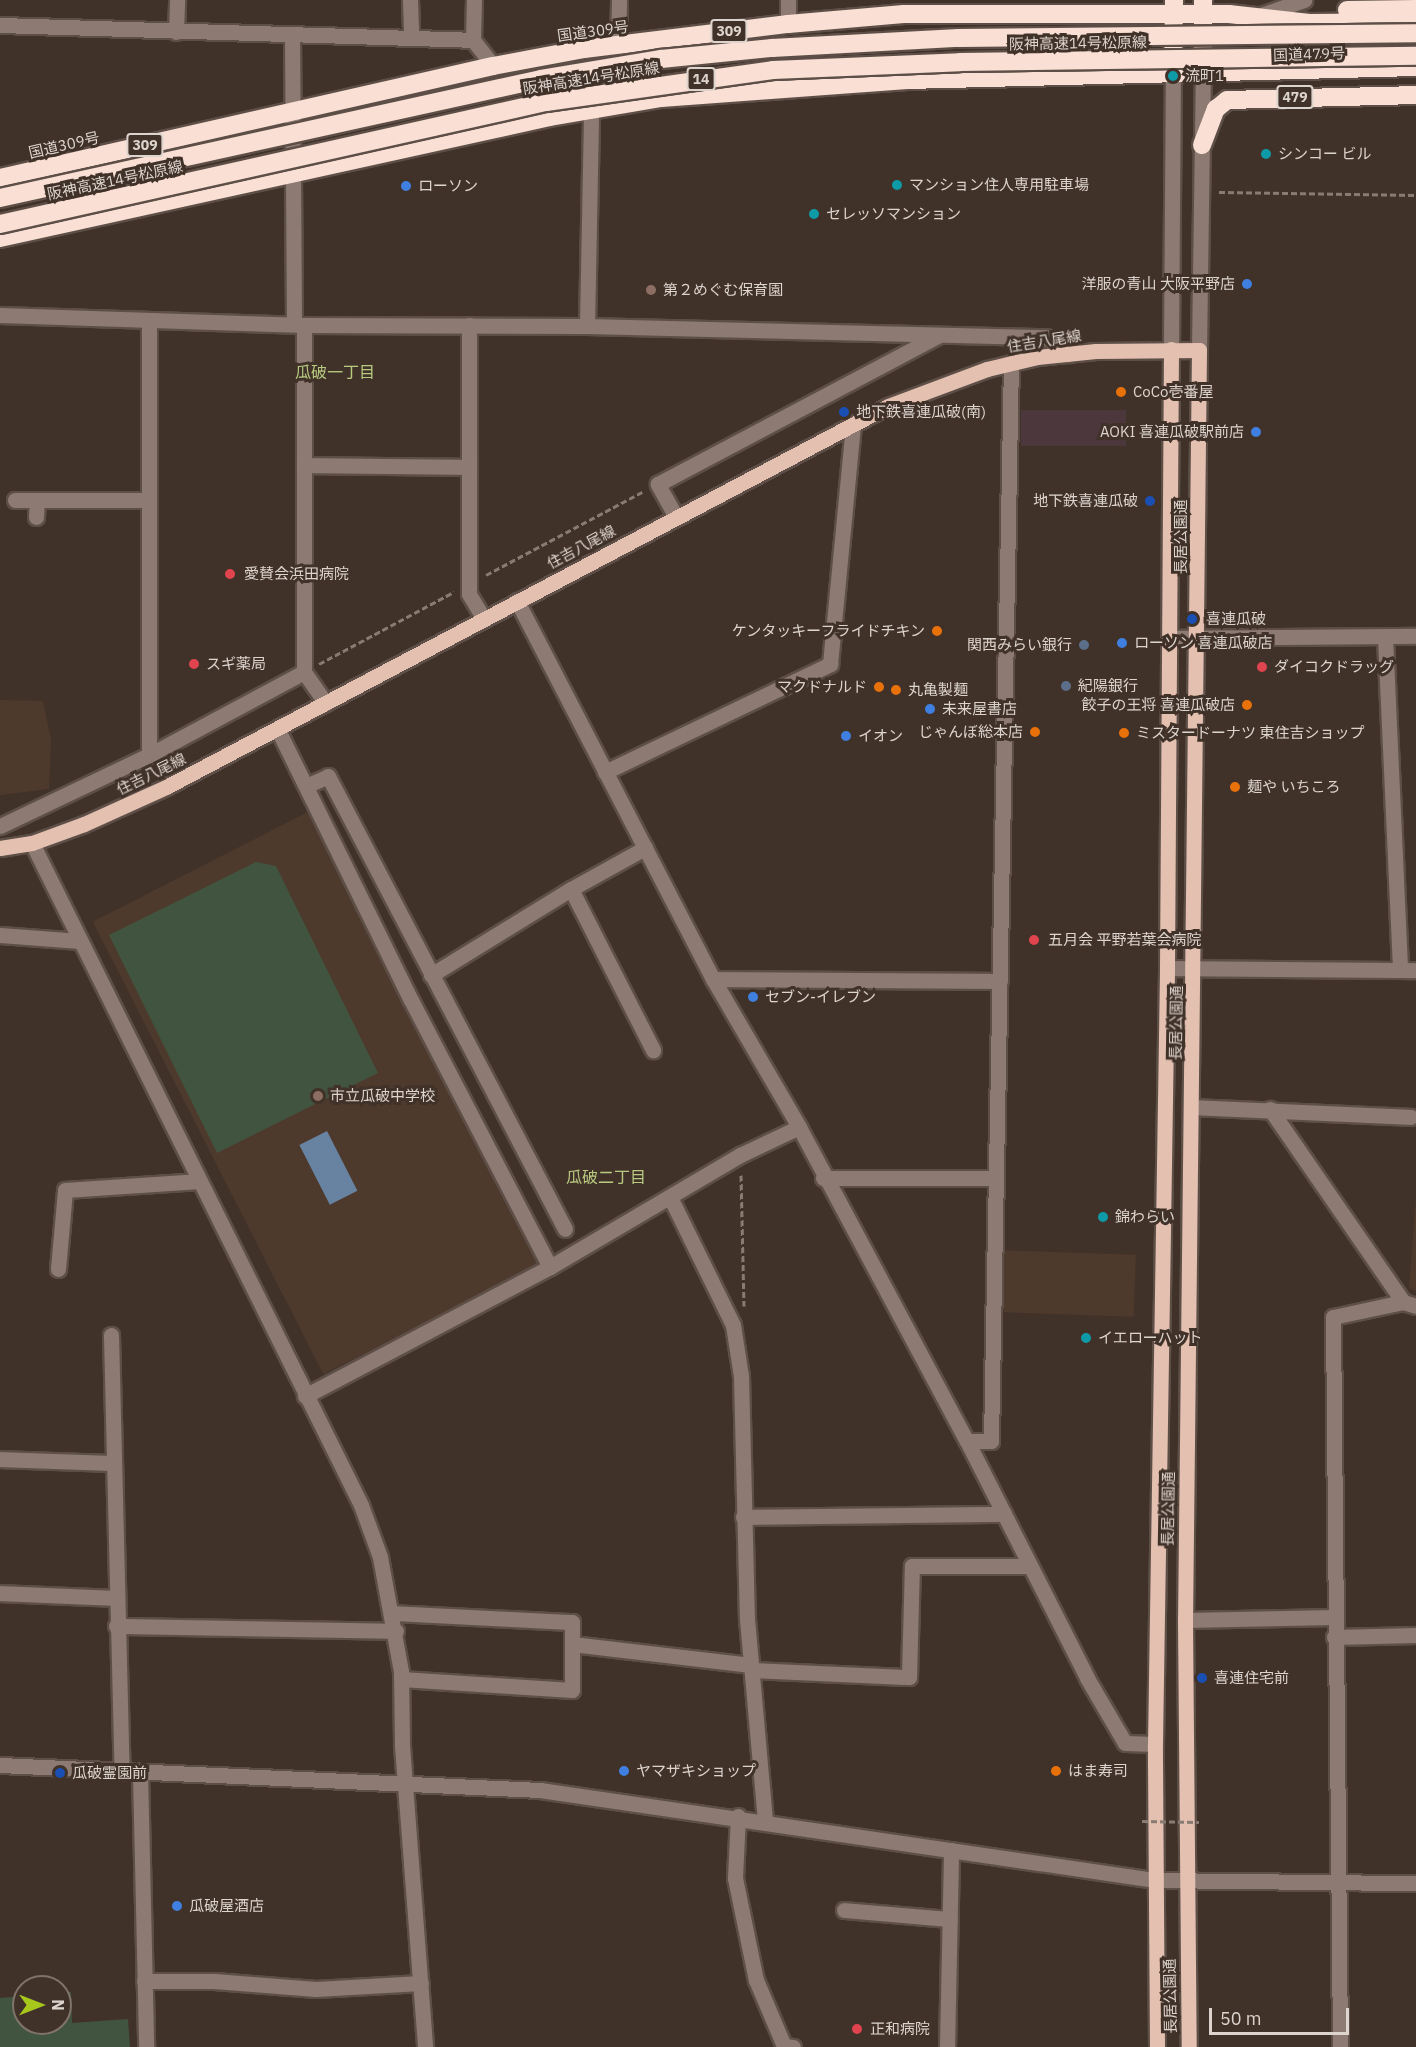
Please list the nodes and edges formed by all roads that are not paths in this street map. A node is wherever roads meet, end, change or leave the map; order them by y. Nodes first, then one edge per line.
1 (177, 0) edge
2 (410, 0) edge
3 (474, 0) edge
4 (619, 0) edge
5 (788, 0) edge
6 (1304, 0) edge
7 (904, 7) edge
8 (1174, 7) edge
9 (1203, 8) edge
10 (1416, 9) edge
11 (1258, 16) junction
12 (1416, 22) edge
13 (788, 24) junction
14 (0, 25) edge
15 (176, 32) junction
16 (1416, 33) edge
17 (292, 34) junction
18 (411, 38) junction
19 (473, 40) junction
20 (618, 45) junction
21 (1416, 56) edge
22 (493, 66) junction
23 (1416, 67) edge
24 (1250, 74) junction
25 (1203, 75) junction
26 (1173, 76) junction
27 (1416, 79) edge
28 (1416, 95) edge
29 (591, 109) junction
30 (291, 115) junction
31 (1202, 145) junction
32 (291, 176) junction
33 (0, 178) edge
34 (0, 198) edge
35 (0, 224) edge
36 (0, 238) edge
37 (0, 315) edge
38 (149, 321) junction
39 (299, 325) junction
40 (469, 325) junction
41 (587, 326) junction
42 (939, 334) junction
43 (1171, 349) junction
44 (1199, 350) junction
45 (1068, 354) junction
46 (1011, 363) junction
47 (853, 424) junction
48 (304, 465) junction
49 (469, 467) junction
50 (15, 500) dead end
51 (37, 500) junction
52 (149, 500) junction
53 (36, 518) dead end
54 (676, 518) junction
55 (517, 601) junction
56 (484, 619) junction
57 (1416, 636) edge
58 (1198, 637) junction
59 (1386, 637) junction
60 (1169, 638) junction
61 (304, 672) junction
62 (326, 703) junction
63 (278, 730) junction
64 (149, 755) junction
65 (605, 772) junction
66 (306, 786) junction
67 (0, 826) edge
68 (32, 843) junction
69 (0, 848) edge
70 (645, 848) junction
71 (571, 889) junction
72 (0, 935) edge
73 (80, 941) junction
74 (1167, 968) junction
75 (1195, 968) junction
76 (1408, 970) edge
77 (431, 975) junction
78 (713, 979) junction
79 (1000, 981) junction
80 (653, 1050) dead end
81 (1193, 1107) junction
82 (1270, 1109) junction
83 (1411, 1117) dead end
84 (799, 1127) junction
85 (824, 1178) junction
86 (994, 1178) junction
87 (200, 1180) junction
88 (671, 1199) junction
89 (565, 1229) dead end
90 (550, 1268) junction
91 (58, 1269) dead end
92 (1409, 1304) edge
93 (111, 1335) dead end
94 (305, 1396) junction
95 (967, 1441) junction
96 (0, 1459) edge
97 (111, 1463) junction
98 (1004, 1514) junction
99 (743, 1517) junction
100 (1030, 1566) junction
101 (0, 1593) edge
102 (115, 1598) junction
103 (392, 1613) junction
104 (1334, 1617) junction
105 (1185, 1620) junction
106 (116, 1626) junction
107 (396, 1631) junction
108 (1416, 1635) edge
109 (1334, 1637) junction
110 (572, 1644) junction
111 (752, 1667) junction
112 (401, 1679) junction
113 (1155, 1744) junction
114 (0, 1765) edge
115 (122, 1772) junction
116 (140, 1773) junction
117 (407, 1783) junction
118 (738, 1816) junction
119 (765, 1822) junction
120 (951, 1850) junction
121 (1155, 1880) junction
122 (1336, 1880) junction
123 (1186, 1881) junction
124 (1416, 1883) edge
125 (843, 1910) dead end
126 (950, 1919) junction
127 (144, 1981) junction
128 (421, 1983) junction
129 (146, 2047) edge
130 (425, 2047) edge
131 (793, 2047) edge
132 (947, 2047) edge
133 (1157, 2047) edge
134 (1189, 2047) edge
135 (1340, 2047) edge

1 - 15 street
2 - 18 street
3 - 19 street
4 - 20 street
5 - 13 street
6 - 11 street
7 - 8 highway, 国道309号 / 309
7 - 13 highway, 国道309号 / 309
8 - 9 highway, 国道309号 / 309
8 - 26 highway, 長居公園通
9 - 11 highway, 国道479号
9 - 25 highway, 長居公園通
10 - 11 highway
11 - 12 highway, 国道479号
13 - 20 highway, 国道309号 / 309
14 - 15 street
15 - 17 street
16 - 34 highway, 阪神高速14号松原線 / 14, bridge
17 - 18 street
17 - 30 street
18 - 19 street
19 - 22 street
20 - 22 highway, 国道309号 / 309
21 - 35 highway, 阪神高速14号松原線 / 14, bridge
22 - 30 highway, 国道309号 / 309
23 - 24 highway, 国道479号 / 479
24 - 25 highway, 国道479号 / 479
24 - 27 highway
25 - 26 highway, 479
25 - 31 street, 長居公園通
26 - 29 highway
26 - 43 street, 長居公園通
28 - 31 highway, 479
29 - 32 highway
29 - 41 street
30 - 32 street
30 - 33 highway, 国道309号 / 309
31 - 44 street, 長居公園通
32 - 36 highway
32 - 39 street
37 - 38 street
38 - 39 street
38 - 52 street
39 - 40 street
39 - 48 street
40 - 41 street
40 - 49 street
41 - 42 street
42 - 45 street
42 - 54 street
43 - 44 main road, 住吉八尾線
43 - 45 main road, 住吉八尾線
43 - 60 main road, 長居公園通
44 - 58 main road, 長居公園通
45 - 46 main road, 住吉八尾線
46 - 47 main road, 住吉八尾線
46 - 79 street
47 - 54 main road, 住吉八尾線
47 - 65 street
48 - 49 street
48 - 61 street
49 - 56 street
50 - 51 street
51 - 52 street
51 - 53 street
52 - 64 street
54 - 55 main road, 住吉八尾線
55 - 56 main road, 住吉八尾線
55 - 65 street
56 - 62 main road, 住吉八尾線
57 - 59 street
58 - 59 street
58 - 60 street
58 - 75 main road, 長居公園通
59 - 76 street
60 - 74 main road, 長居公園通
61 - 62 street
61 - 64 street
62 - 63 main road, 住吉八尾線
63 - 66 street
63 - 68 main road, 住吉八尾線
64 - 67 street
65 - 70 street
66 - 77 street
66 - 90 street
68 - 69 main road, 住吉八尾線
68 - 73 street
70 - 71 street
70 - 78 street
71 - 77 street
71 - 80 street
72 - 73 street
73 - 87 street
74 - 75 street
74 - 113 main road, 長居公園通
75 - 76 street
75 - 81 main road, 長居公園通
77 - 89 street
78 - 79 street
78 - 84 street
79 - 86 street
81 - 82 street
81 - 105 main road, 長居公園通
82 - 83 street
82 - 92 street
84 - 85 street
84 - 88 street
85 - 86 street
85 - 95 street
86 - 95 street
87 - 91 street
87 - 94 street
88 - 90 street
88 - 99 street
90 - 94 street
92 - 104 street
93 - 97 street
94 - 103 street
95 - 98 street
96 - 97 street
97 - 102 street
98 - 99 street
98 - 100 street
99 - 111 street
100 - 111 street
100 - 113 street
101 - 102 street
102 - 106 street
103 - 107 street
103 - 110 street
104 - 105 street
104 - 109 street
105 - 123 main road, 長居公園通
106 - 107 street
106 - 115 street
107 - 112 street
108 - 109 street
109 - 122 street
110 - 111 street
110 - 112 street
111 - 119 street
112 - 117 street
113 - 121 main road, 長居公園通
114 - 115 street
115 - 116 street
116 - 117 street
116 - 127 street
117 - 118 street
117 - 128 street
118 - 119 street
118 - 131 street
119 - 120 street
120 - 121 street
120 - 126 street
121 - 123 street
121 - 133 main road, 長居公園通
122 - 123 street
122 - 124 street
122 - 135 street
123 - 134 main road, 長居公園通
125 - 126 street
126 - 132 street
127 - 128 street
127 - 129 street
128 - 130 street

